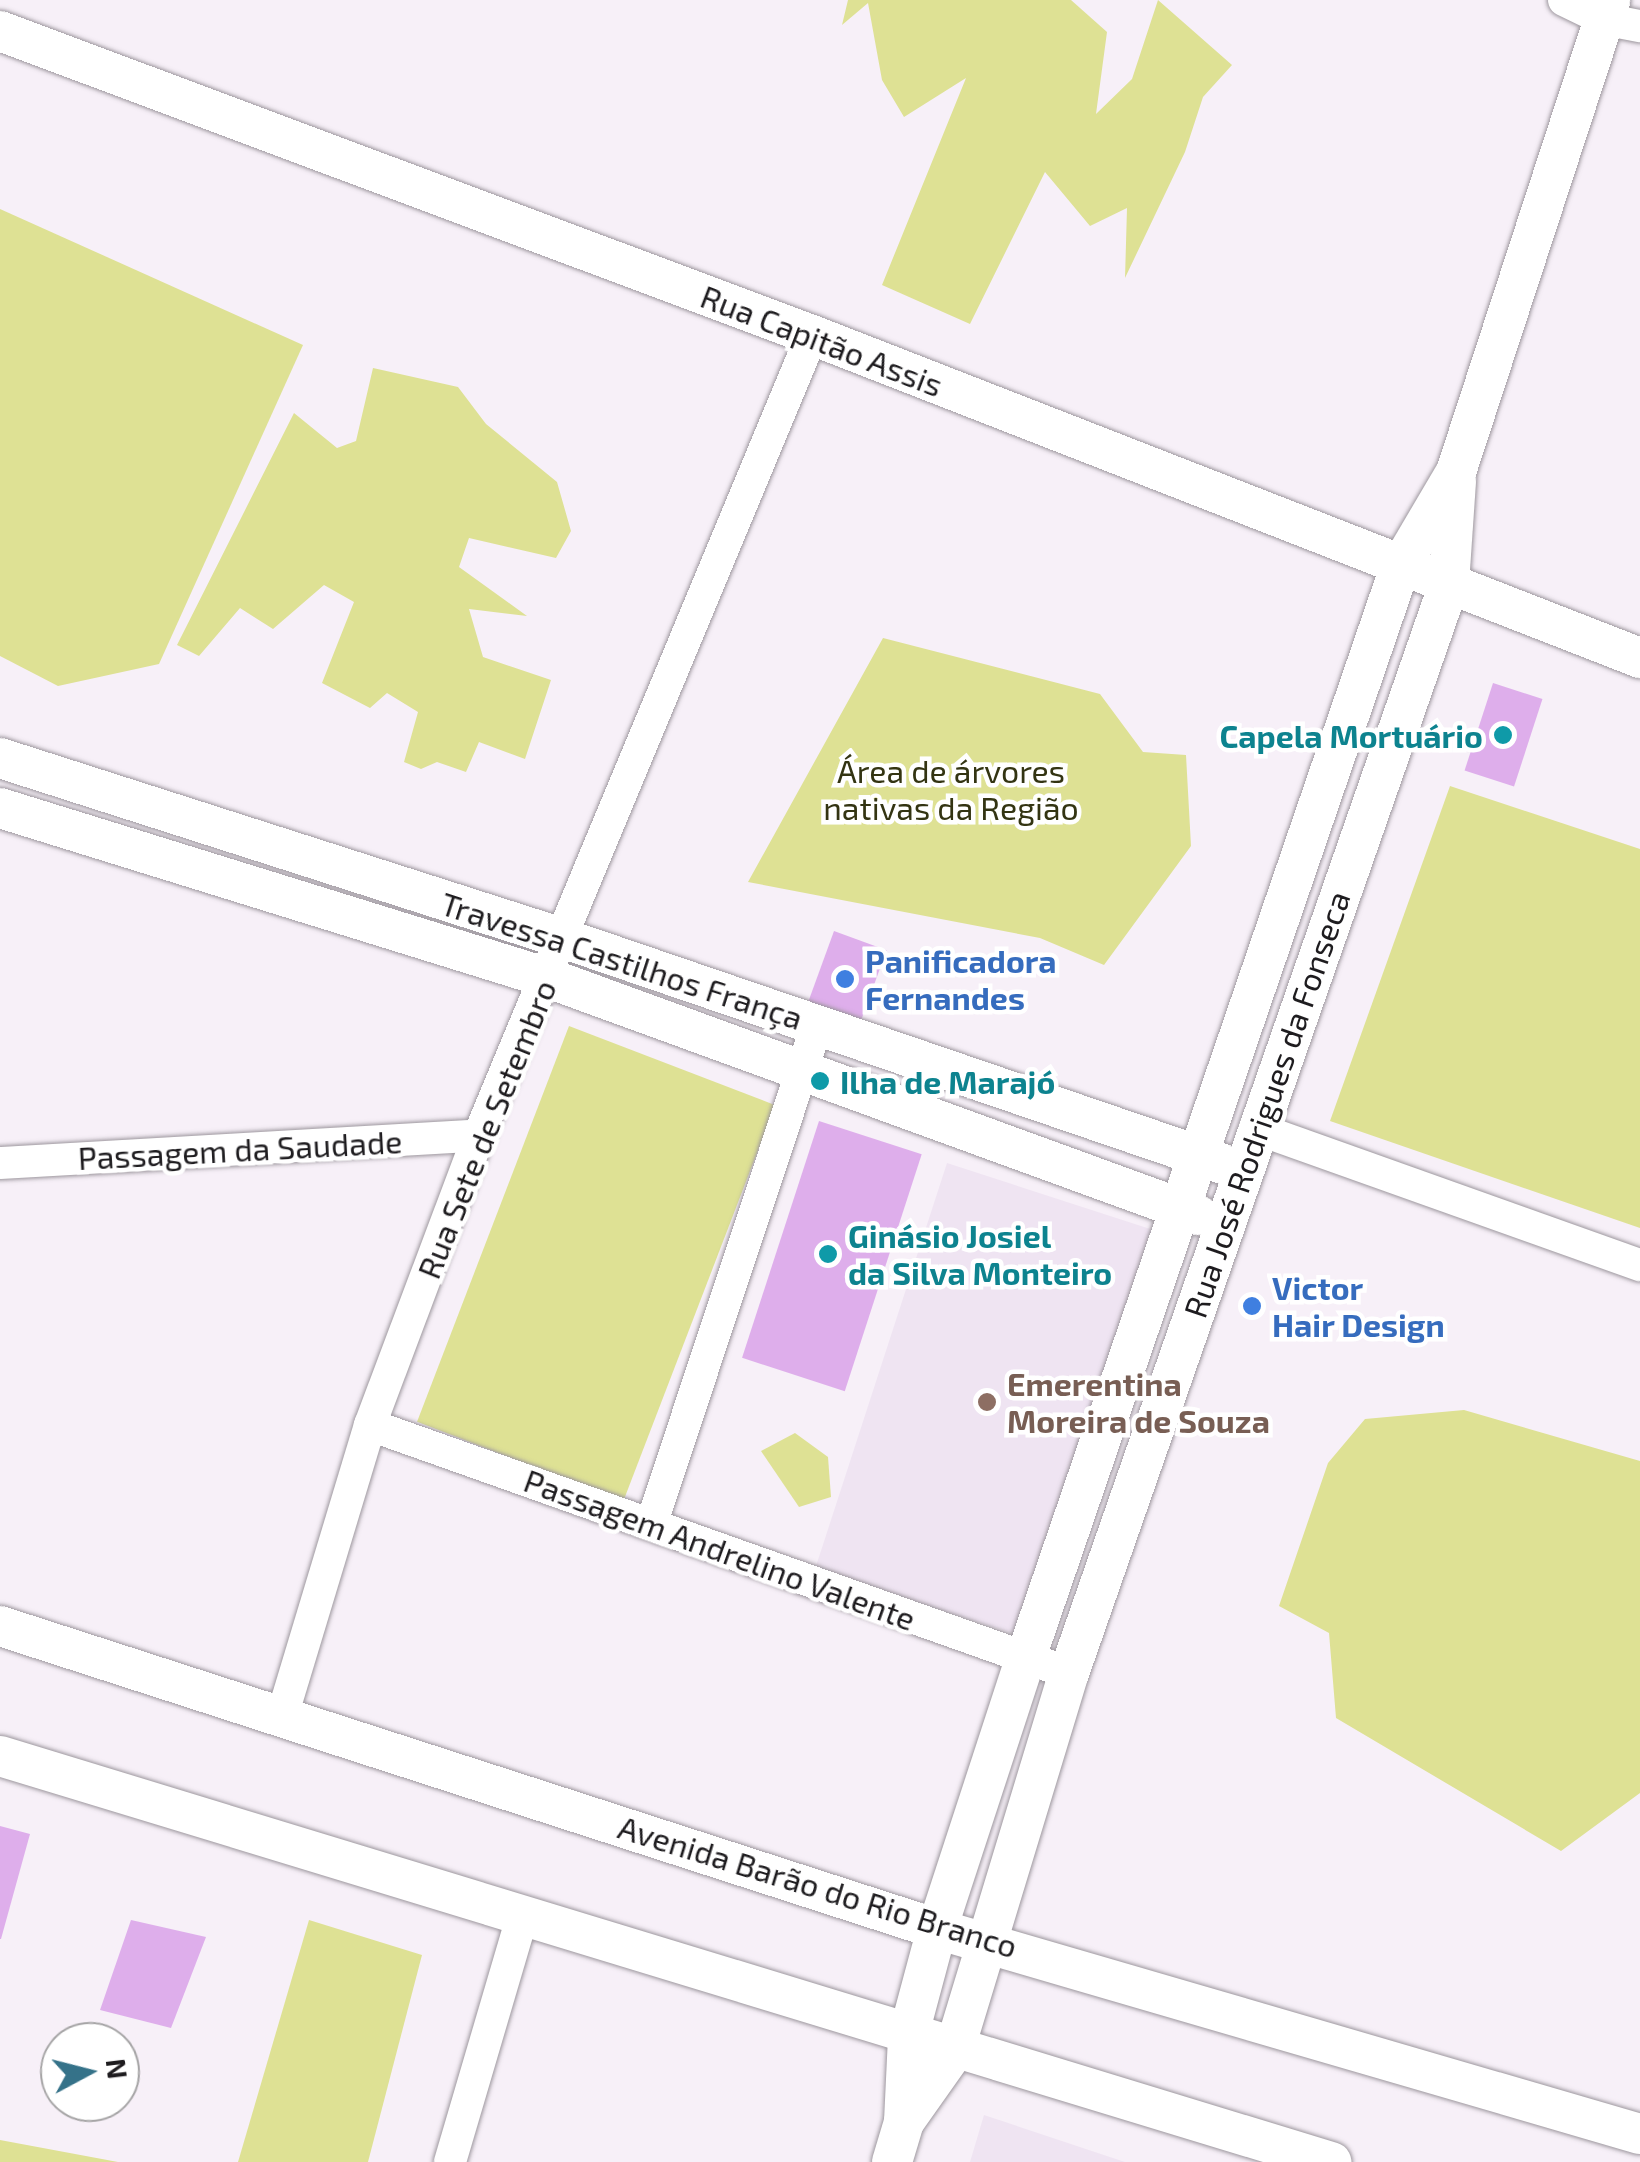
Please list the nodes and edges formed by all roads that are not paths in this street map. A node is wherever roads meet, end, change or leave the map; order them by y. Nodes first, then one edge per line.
1 (1564, 0) edge
2 (1618, 15) edge
3 (0, 30) edge
4 (812, 336) junction
5 (1456, 472) junction
6 (1400, 568) junction
7 (1449, 584) junction
8 (1640, 658) edge
9 (0, 758) edge
10 (0, 808) edge
11 (1280, 916) junction
12 (1327, 930) junction
13 (565, 940) junction
14 (548, 978) junction
15 (817, 1025) junction
16 (802, 1076) junction
17 (1255, 1128) junction
18 (479, 1135) junction
19 (1198, 1154) junction
20 (0, 1163) edge
21 (1240, 1171) junction
22 (1175, 1211) junction
23 (1224, 1220) junction
24 (1640, 1265) edge
25 (370, 1425) junction
26 (652, 1522) junction
27 (0, 1626) edge
28 (1026, 1660) junction
29 (1069, 1673) junction
30 (284, 1713) junction
31 (0, 1756) edge
32 (524, 1914) junction
33 (937, 1929) junction
34 (990, 1941) junction
35 (908, 2037) junction
36 (954, 2051) junction
37 (904, 2122) junction
38 (1640, 2134) edge
39 (450, 2162) edge
40 (892, 2162) edge
41 (1331, 2162) edge

1 - 2 street
2 - 5 street, Rua José Rodrigues da Fonseca
3 - 4 street, Rua Capitão Assis
4 - 6 street, Rua Capitão Assis
4 - 13 street, Rua Sete de Setembro
5 - 6 street, Rua José Rodrigues da Fonseca
5 - 7 street, Rua José Rodrigues da Fonseca
6 - 7 street, Rua Capitão Assis
6 - 11 street, Rua José Rodrigues da Fonseca
7 - 8 street, Rua Capitão Assis
7 - 12 street, Rua José Rodrigues da Fonseca
9 - 13 street, Travessa Castilhos França
10 - 14 street, Travessa Castilhos França
11 - 12 street
11 - 19 street, Rua José Rodrigues da Fonseca
12 - 17 street, Rua José Rodrigues da Fonseca
13 - 14 street, Rua Sete de Setembro
13 - 15 street, Travessa Castilhos França
14 - 16 street, Travessa Castilhos França
14 - 18 street, Rua Sete de Setembro
15 - 16 street
15 - 19 street, Travessa Castilhos França
16 - 22 street, Travessa Castilhos França
16 - 26 street
17 - 21 street, Rua José Rodrigues da Fonseca
17 - 24 street
18 - 20 street, Passagem da Saudade
18 - 25 street, Rua Sete de Setembro
19 - 21 street, Travessa Castilhos França
19 - 22 street, Rua José Rodrigues da Fonseca
21 - 23 street, Rua José Rodrigues da Fonseca
22 - 23 street, Travessa Castilhos França
22 - 28 street, Rua José Rodrigues da Fonseca
23 - 29 street, Rua José Rodrigues da Fonseca
25 - 26 street, Passagem Andrelino Valente
25 - 30 street, Rua Sete de Setembro
26 - 28 street, Passagem Andrelino Valente
27 - 30 street, Avenida Barão do Rio Branco
28 - 29 street, Passagem Andrelino Valente
28 - 33 street, Rua José Rodrigues da Fonseca
29 - 34 street, Rua José Rodrigues da Fonseca
30 - 33 street, Avenida Barão do Rio Branco
31 - 32 street
32 - 35 street
32 - 39 street
33 - 34 street, Avenida Barão do Rio Branco
33 - 35 street, Rua José Rodrigues da Fonseca
34 - 36 street, Rua José Rodrigues da Fonseca
34 - 38 street, Avenida Barão do Rio Branco
35 - 36 street
35 - 37 street, Rua José Rodrigues da Fonseca
36 - 37 street, Rua José Rodrigues da Fonseca
36 - 41 street
37 - 40 street, Rua José Rodrigues da Fonseca

